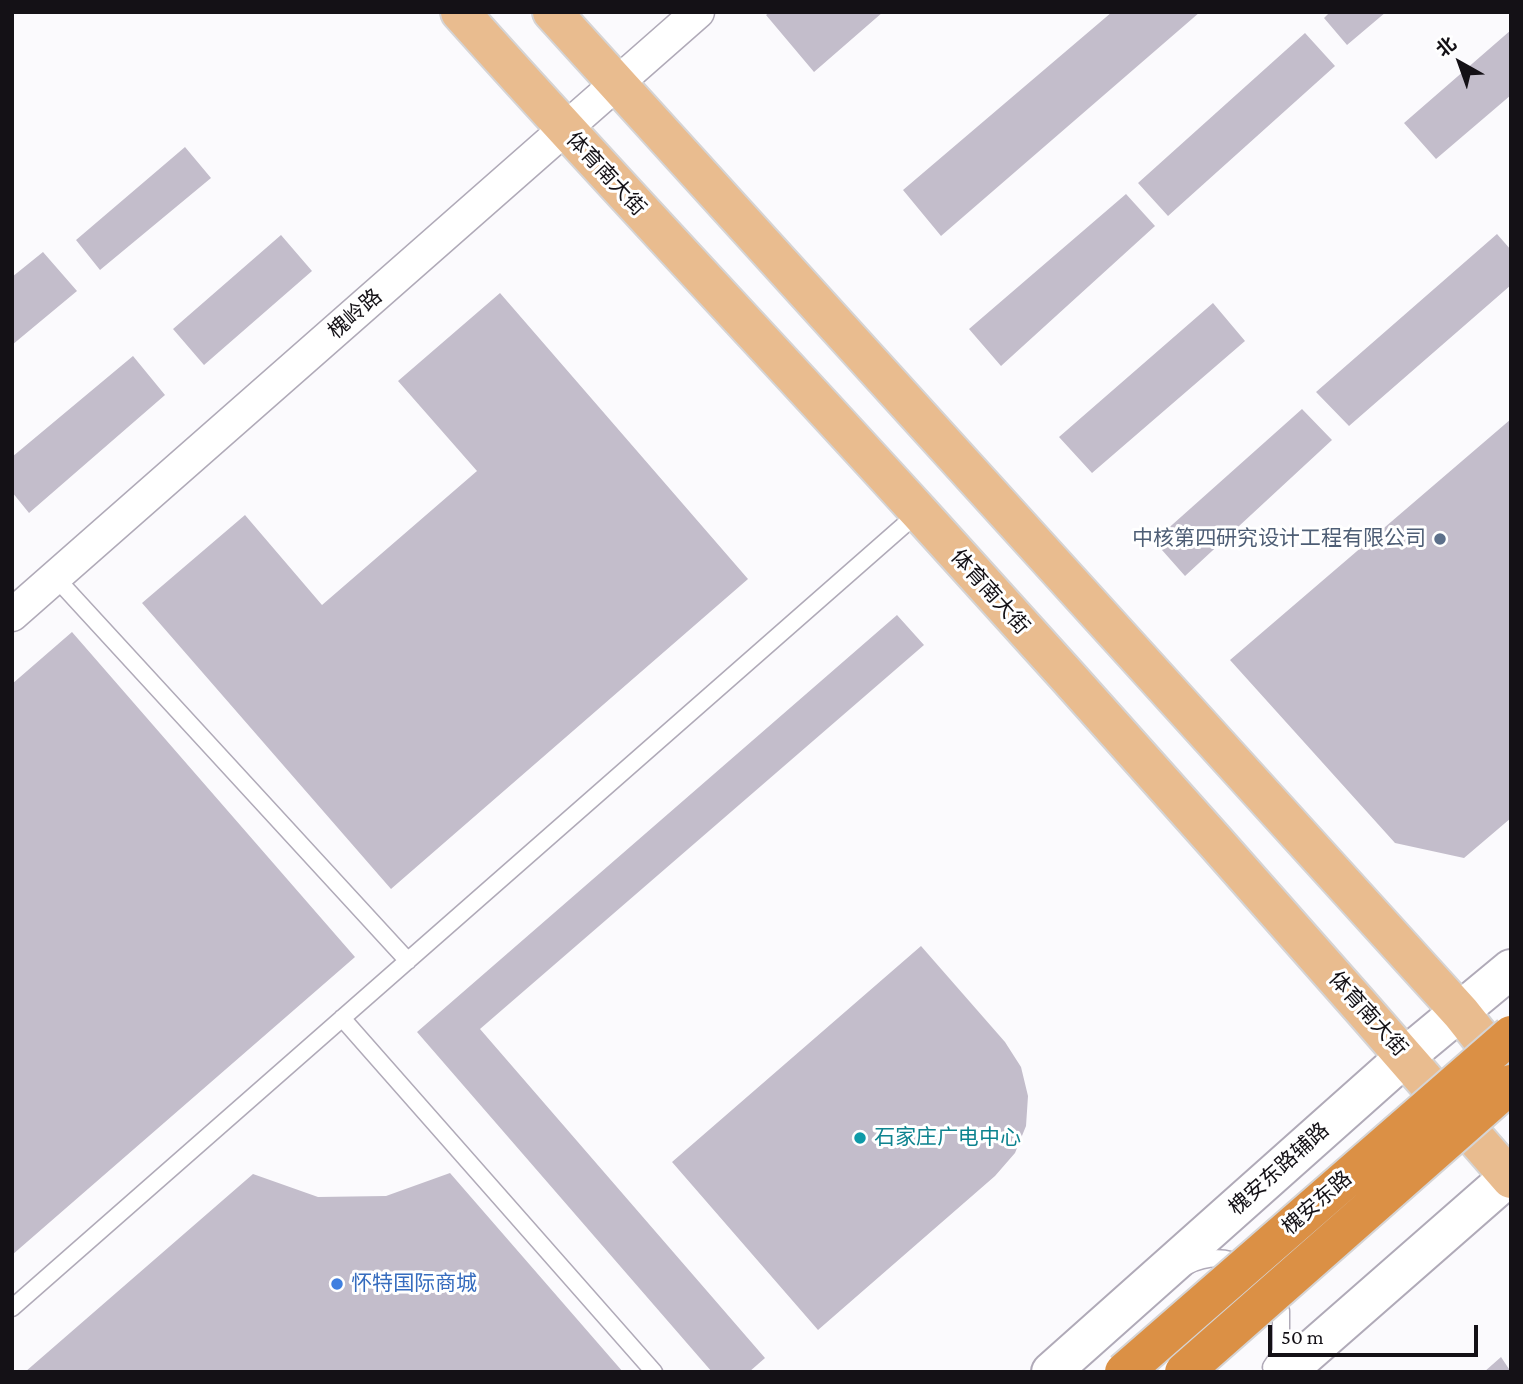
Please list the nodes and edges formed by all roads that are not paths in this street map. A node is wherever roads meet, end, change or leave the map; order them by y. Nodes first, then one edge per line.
1 (460, 12) edge
2 (552, 12) edge
3 (698, 12) edge
4 (616, 84) junction
5 (565, 130) junction
6 (919, 512) junction
7 (55, 578) junction
8 (12, 615) edge
9 (408, 961) junction
10 (1511, 969) edge
11 (1461, 1013) junction
12 (342, 1018) junction
13 (1511, 1035) edge
14 (1406, 1056) junction
15 (1511, 1076) edge
16 (1511, 1084) edge
17 (1510, 1177) edge
18 (1145, 1288) junction
19 (12, 1308) edge
20 (654, 1372) edge
21 (1051, 1372) edge
22 (1124, 1372) edge
23 (1184, 1372) edge
24 (1267, 1372) edge
25 (1286, 1372) edge

1 - 5 main road, 体育南大街
2 - 4 main road
3 - 4 street, 槐岭路
4 - 5 street, 槐岭路
4 - 11 main road
5 - 6 main road, 体育南大街
5 - 7 street, 槐岭路
6 - 9 lane
6 - 14 main road, 体育南大街
7 - 8 street, 槐岭路
7 - 9 lane
9 - 12 lane
10 - 11 main road, 槐安东路辅路
11 - 14 main road, 槐安东路辅路
11 - 15 main road
12 - 19 lane
12 - 20 lane
13 - 22 highway, 槐安东路, bridge
14 - 17 main road, 体育南大街
14 - 18 main road, 槐安东路辅路
16 - 23 highway, 槐安东路, bridge
17 - 25 main road
18 - 21 main road, 槐安东路辅路
18 - 24 lane

